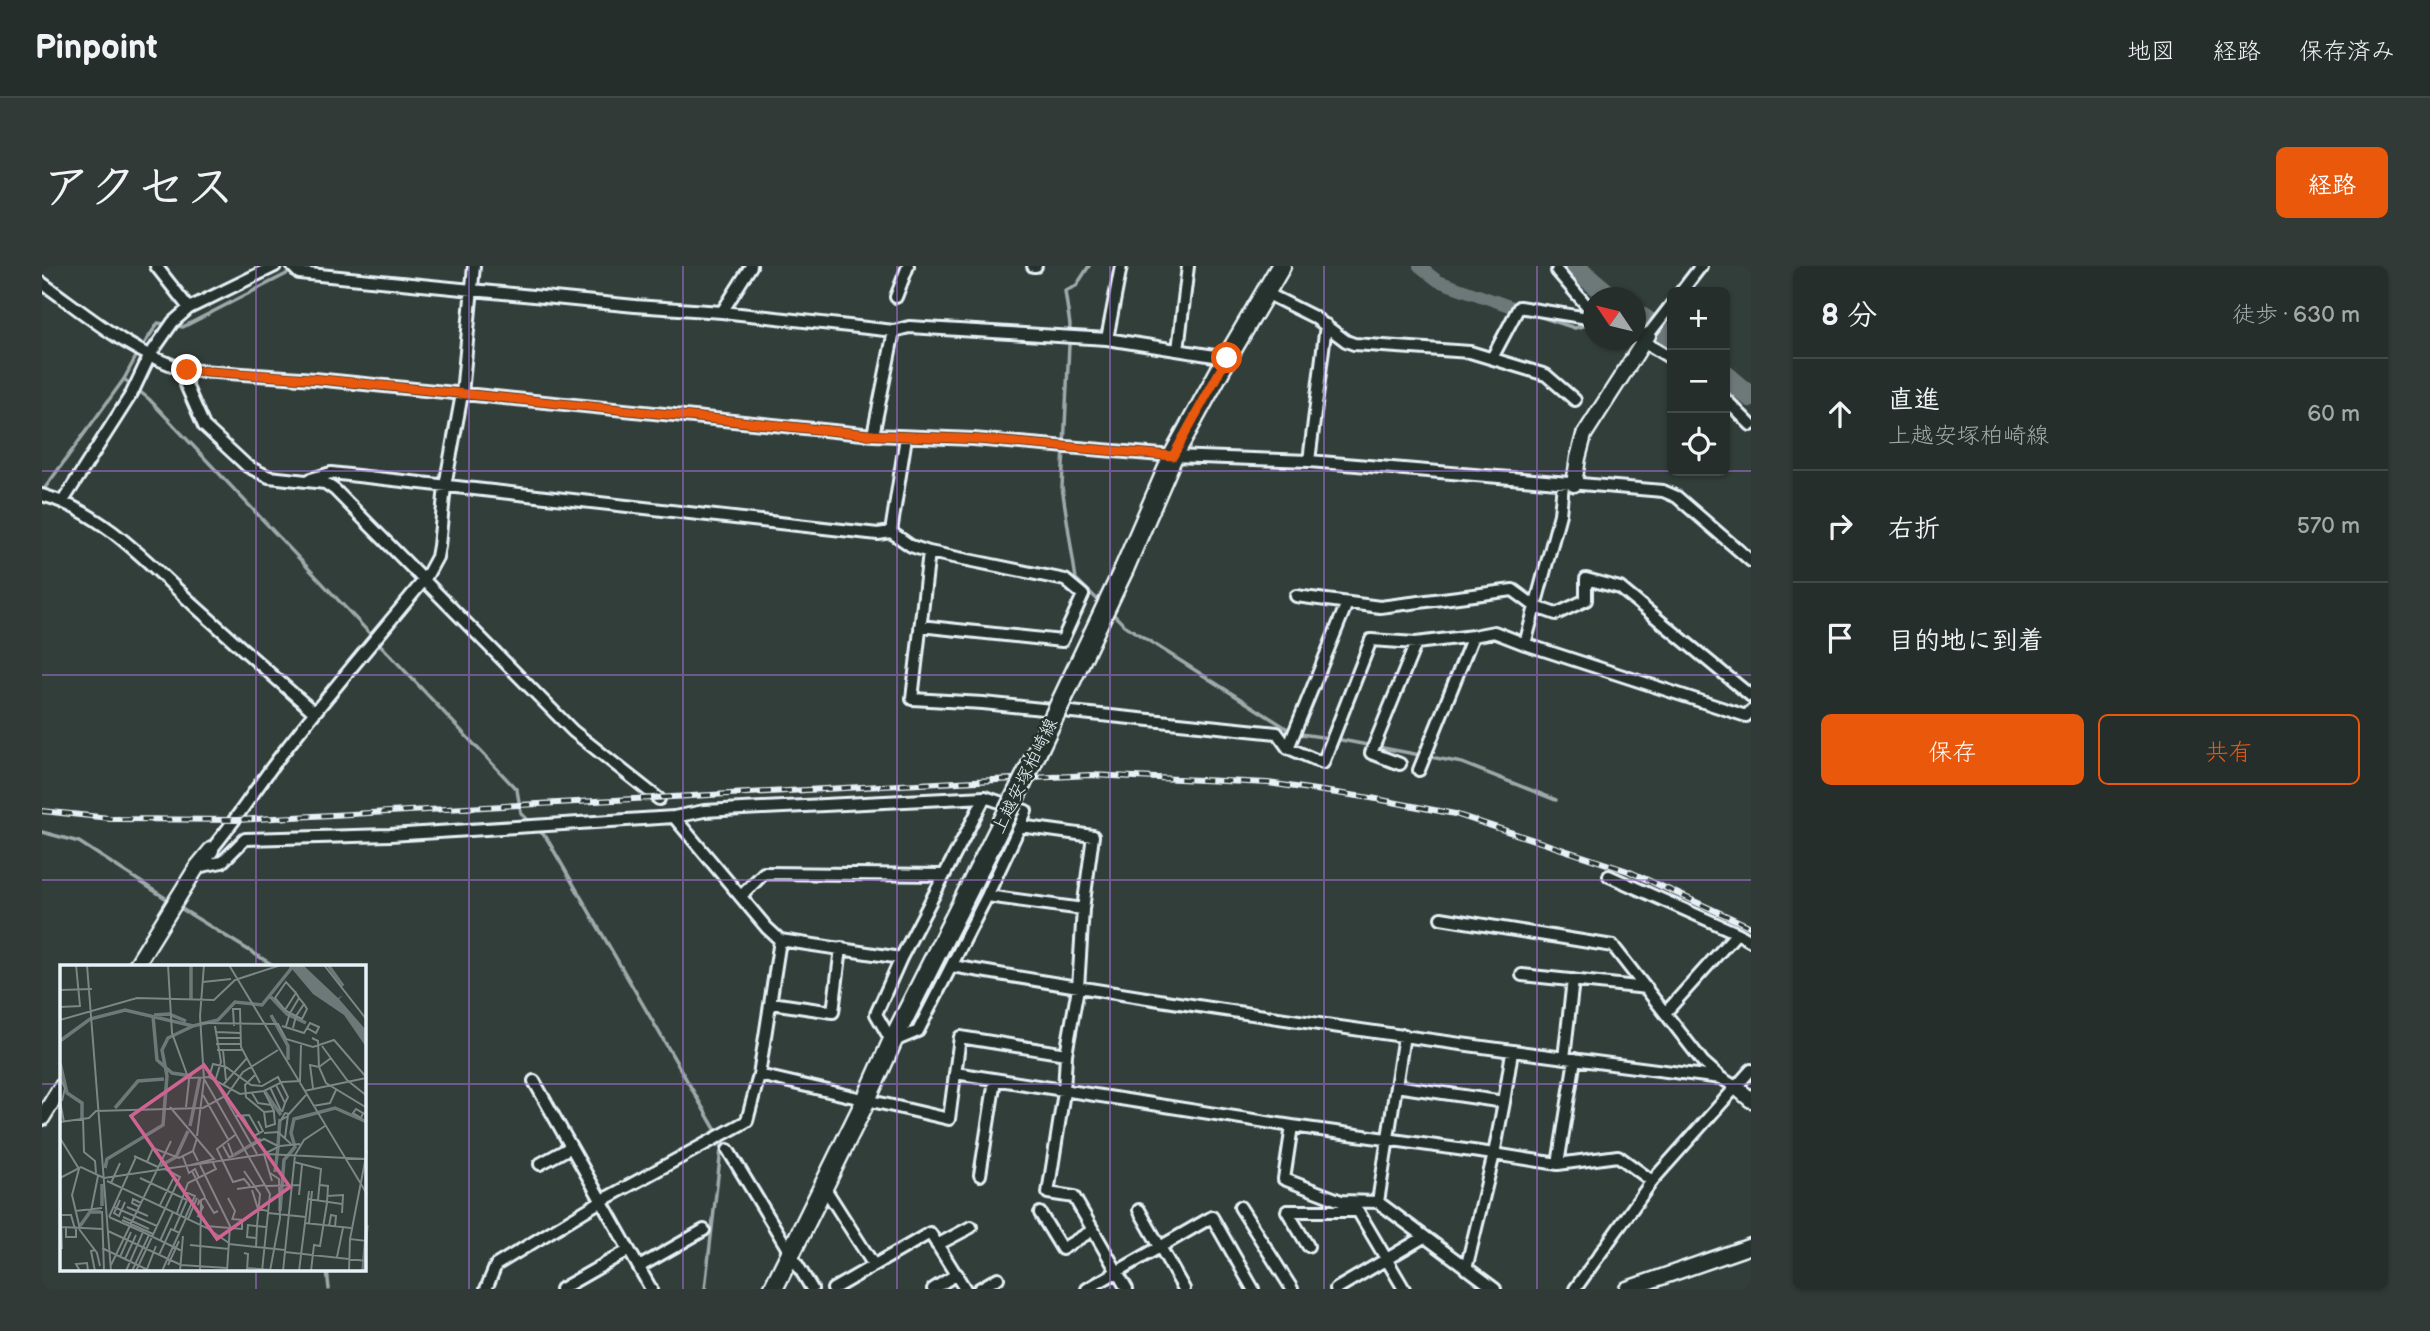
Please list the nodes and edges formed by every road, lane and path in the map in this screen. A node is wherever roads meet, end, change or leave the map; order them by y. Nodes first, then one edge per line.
1 (156, 266) edge
2 (275, 266) edge
3 (292, 266) edge
4 (474, 266) edge
5 (751, 266) edge
6 (908, 266) edge
7 (1121, 266) edge
8 (1188, 266) edge
9 (1701, 266) edge
10 (1280, 267) edge
11 (261, 269) edge
12 (1557, 271) dead end
13 (42, 283) edge
14 (1685, 287) edge
15 (472, 288) junction
16 (1266, 293) junction
17 (896, 297) dead end
18 (1583, 303) edge
19 (188, 308) junction
20 (1667, 310) edge
21 (722, 312) junction
22 (1583, 315) edge
23 (1326, 325) junction
24 (894, 331) junction
25 (1646, 333) edge
26 (1107, 339) junction
27 (1646, 340) edge
28 (1178, 350) junction
29 (1634, 350) edge
30 (150, 355) junction
31 (1667, 355) edge
32 (1227, 358) junction
33 (1492, 358) junction
34 (187, 370) junction
35 (462, 394) junction
36 (1575, 400) dead end
37 (1730, 404) edge
38 (1751, 425) edge
39 (873, 435) junction
40 (906, 437) junction
41 (1173, 456) junction
42 (1309, 461) junction
43 (309, 480) junction
44 (1569, 484) junction
45 (445, 486) junction
46 (42, 495) edge
47 (63, 501) junction
48 (891, 531) junction
49 (929, 551) junction
50 (1751, 561) edge
51 (425, 579) junction
52 (1296, 596) dead end
53 (1347, 603) junction
54 (1536, 607) junction
55 (920, 626) junction
56 (1473, 636) junction
57 (1416, 643) junction
58 (1525, 645) junction
59 (1751, 696) edge
60 (1751, 711) edge
61 (314, 712) junction
62 (1288, 748) junction
63 (1400, 764) dead end
64 (1419, 770) dead end
65 (985, 797) junction
66 (659, 799) dead end
67 (674, 817) junction
68 (1020, 826) junction
69 (211, 850) joint
70 (197, 867) junction
71 (943, 875) junction
72 (1609, 876) dead end
73 (987, 896) junction
74 (741, 897) junction
75 (1083, 909) junction
76 (1441, 918) dead end
77 (1737, 933) junction
78 (780, 940) junction
79 (1751, 941) edge
80 (841, 948) junction
81 (901, 958) junction
82 (136, 965) edge
83 (952, 965) junction
84 (1522, 975) dead end
85 (1573, 980) junction
86 (1078, 988) junction
87 (1647, 988) junction
88 (771, 1003) junction
89 (1666, 1012) junction
90 (1404, 1035) junction
91 (892, 1042) junction
92 (1512, 1052) junction
93 (1066, 1054) junction
94 (1569, 1058) junction
95 (1751, 1070) edge
96 (955, 1073) junction
97 (759, 1075) junction
98 (1721, 1078) junction
99 (995, 1080) junction
100 (534, 1081) dead end
101 (1396, 1086) junction
102 (1736, 1087) junction
103 (60, 1089) edge
104 (1064, 1092) junction
105 (866, 1100) junction
106 (1751, 1100) edge
107 (1504, 1102) junction
108 (42, 1118) edge
109 (1292, 1126) junction
110 (1387, 1139) junction
111 (571, 1147) junction
112 (728, 1150) dead end
113 (1494, 1154) junction
114 (540, 1164) dead end
115 (1558, 1164) junction
116 (979, 1175) dead end
117 (1652, 1181) junction
118 (824, 1187) junction
119 (601, 1201) junction
120 (1378, 1202) junction
121 (1240, 1207) dead end
122 (1139, 1210) dead end
123 (1040, 1213) dead end
124 (971, 1227) dead end
125 (704, 1230) dead end
126 (1093, 1230) junction
127 (1424, 1237) junction
128 (937, 1245) junction
129 (1308, 1246) dead end
130 (1751, 1246) edge
131 (1160, 1248) junction
132 (629, 1250) junction
133 (790, 1251) junction
134 (1386, 1259) junction
135 (873, 1264) junction
136 (639, 1267) junction
137 (1466, 1269) junction
138 (1117, 1271) junction
139 (957, 1274) junction
140 (999, 1278) dead end
141 (853, 1284) edge
142 (1487, 1287) edge
143 (486, 1289) edge
144 (561, 1289) edge
145 (651, 1289) edge
146 (773, 1289) edge
147 (812, 1289) edge
148 (833, 1289) edge
149 (933, 1289) edge
150 (965, 1289) edge
151 (979, 1289) edge
152 (1087, 1289) edge
153 (1128, 1289) edge
154 (1184, 1289) edge
155 (1253, 1289) edge
156 (1292, 1289) edge
157 (1336, 1289) edge
158 (1404, 1289) edge
159 (1575, 1289) edge
160 (1627, 1289) edge

1 - 19 street
2 - 11 street
3 - 15 street
4 - 15 street
5 - 21 street
6 - 17 street
7 - 26 street
8 - 28 street
9 - 14 street
10 - 16 main road, 上越安塚柏崎線
11 - 19 street
12 - 18 street
13 - 30 street
15 - 21 street
15 - 35 street
16 - 23 street
16 - 32 main road, 上越安塚柏崎線
19 - 30 street
20 - 25 street
21 - 24 street
22 - 33 street
23 - 33 street
23 - 42 street
24 - 26 street
24 - 39 street
26 - 28 street
27 - 31 street
28 - 32 street
29 - 44 street
30 - 34 street
30 - 47 street
32 - 41 main road, 上越安塚柏崎線
33 - 36 street
34 - 35 street
34 - 43 street
35 - 39 street
35 - 45 street
37 - 38 street
39 - 40 street
40 - 41 street
40 - 48 street
41 - 42 street
41 - 91 main road, 上越安塚柏崎線, bridge
42 - 44 street
43 - 45 street
43 - 51 street
44 - 50 street
44 - 54 street
45 - 48 street
45 - 51 street
46 - 47 street
47 - 61 street
48 - 49 street
49 - 55 street
49 - 55 street
51 - 61 street
51 - 66 street
52 - 53 street
53 - 54 street
53 - 62 street
54 - 58 street
54 - 59 street
55 - 62 street
56 - 57 street
56 - 58 street
56 - 64 street
57 - 62 street
57 - 63 street
58 - 60 street
61 - 69 street
65 - 67 street
65 - 68 street
65 - 71 street
67 - 70 street
67 - 74 street
68 - 73 street
68 - 75 street
69 - 70 street
70 - 82 street
71 - 74 street
71 - 81 street
72 - 77 street
73 - 75 street
73 - 83 street
74 - 78 street
75 - 86 street
76 - 87 street
77 - 79 street
77 - 89 street
78 - 80 street
78 - 88 street
80 - 81 street
80 - 88 street
81 - 91 street
83 - 86 street
83 - 91 street
84 - 85 street
85 - 87 street
85 - 94 street
86 - 90 street
86 - 93 street
87 - 89 street
88 - 97 street
89 - 98 street
90 - 92 street
90 - 101 street
91 - 105 main road, 上越安塚柏崎線
92 - 94 street
92 - 107 street
93 - 96 street
93 - 104 street
94 - 98 street
94 - 115 street
95 - 102 street
96 - 99 street
96 - 105 street
97 - 105 street
97 - 119 street
98 - 102 street
99 - 104 street
99 - 116 street
100 - 111 street
101 - 107 street
101 - 110 street
102 - 106 street
102 - 117 street
103 - 108 street
104 - 109 street
104 - 126 street
105 - 118 main road, 上越安塚柏崎線
107 - 113 street
109 - 110 street
109 - 120 street
110 - 113 street
110 - 120 street
111 - 114 street
111 - 119 street
112 - 133 street
113 - 115 street
113 - 137 street
115 - 117 street
117 - 159 street
118 - 133 main road, 上越安塚柏崎線
118 - 135 street
119 - 132 street
119 - 143 street
120 - 127 street
121 - 156 street
122 - 131 street
123 - 126 street
124 - 128 street
125 - 136 street
126 - 138 street
127 - 134 street
127 - 137 street
128 - 135 street
128 - 139 street
129 - 134 street
130 - 160 street
131 - 138 street
131 - 154 street
131 - 155 street
132 - 136 street
132 - 144 street
133 - 146 main road, 上越安塚柏崎線
133 - 147 street
134 - 157 street
134 - 158 street
135 - 141 street
136 - 145 street
137 - 142 street
138 - 152 street
138 - 153 street
139 - 149 street
139 - 150 street
140 - 151 street
141 - 148 street

